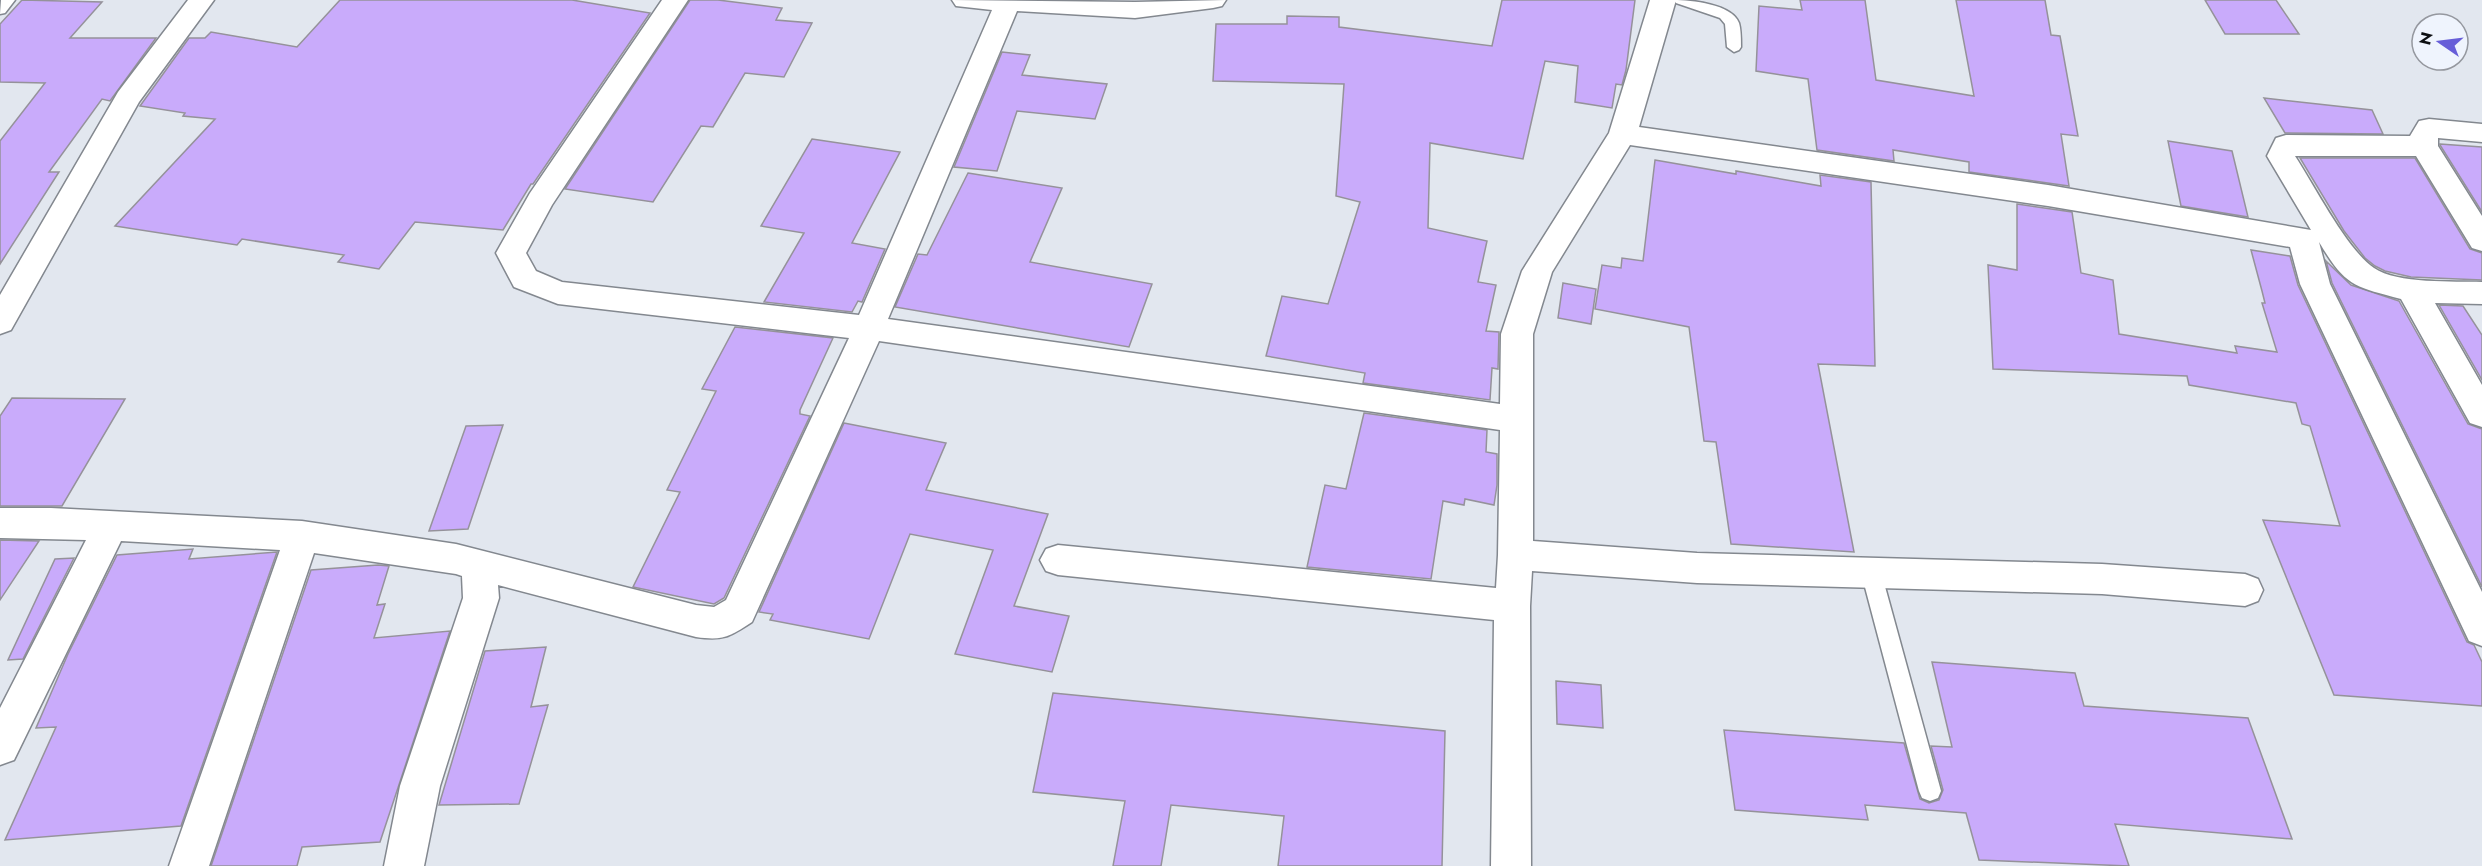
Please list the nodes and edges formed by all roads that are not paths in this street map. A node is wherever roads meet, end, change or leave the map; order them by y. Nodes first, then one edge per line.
1 (8, 0) edge
2 (201, 0) edge
3 (675, 0) edge
4 (965, 0) edge
5 (1213, 0) edge
6 (1664, 0) edge
7 (1682, 0) edge
8 (1008, 1) edge
9 (0, 10) edge
10 (1734, 47) dead end
11 (2482, 133) edge
12 (1623, 134) junction
13 (2424, 146) junction
14 (2317, 239) junction
15 (2482, 240) edge
16 (2412, 291) junction
17 (2482, 293) edge
18 (4, 307) edge
19 (869, 328) junction
20 (2482, 414) edge
21 (1516, 419) junction
22 (0, 523) edge
23 (111, 526) junction
24 (302, 536) junction
25 (1516, 555) junction
26 (1058, 560) dead end
27 (479, 567) junction
28 (1870, 573) junction
29 (2245, 590) dead end
30 (1512, 606) junction
31 (2478, 616) edge
32 (0, 747) edge
33 (1930, 791) dead end
34 (189, 866) edge
35 (404, 866) edge
36 (1511, 866) edge

1 - 9 lane
2 - 18 street
3 - 19 street
4 - 8 street
5 - 8 street
6 - 12 street
7 - 10 lane
8 - 19 street
11 - 13 street
12 - 14 street
12 - 21 street
13 - 14 street
13 - 15 street
14 - 16 street
14 - 31 street
16 - 17 street
16 - 20 street
19 - 21 street
19 - 27 street
21 - 25 street
22 - 23 street
23 - 24 street
23 - 32 street
24 - 27 street
24 - 34 street
25 - 28 street
25 - 30 street
26 - 30 street
27 - 35 street
28 - 29 street
28 - 33 lane
30 - 36 street

